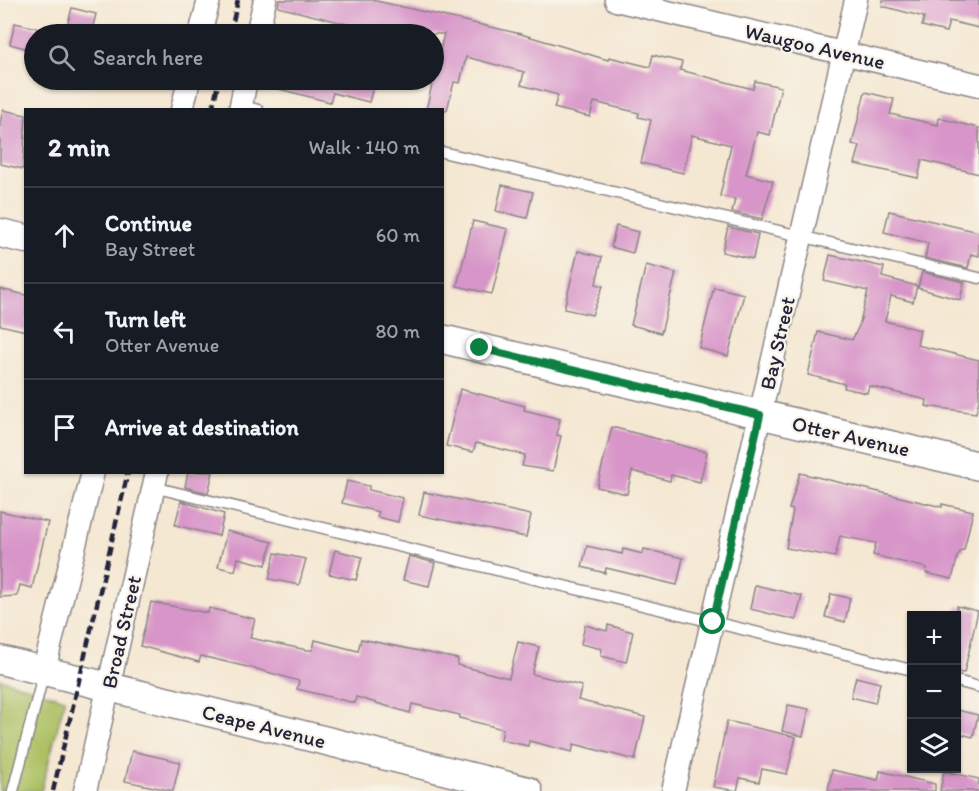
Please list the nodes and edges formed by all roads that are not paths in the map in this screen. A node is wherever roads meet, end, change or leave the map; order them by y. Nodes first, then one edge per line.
1 (208, 0) edge
2 (265, 0) edge
3 (616, 0) edge
4 (856, 0) edge
5 (202, 24) edge
6 (259, 24) edge
7 (844, 53) junction
8 (979, 85) edge
9 (187, 90) edge
10 (246, 90) edge
11 (182, 108) edge
12 (246, 108) edge
13 (444, 152) edge
14 (0, 233) edge
15 (802, 235) junction
16 (24, 239) edge
17 (979, 278) edge
18 (444, 339) edge
19 (760, 415) junction
20 (979, 466) edge
21 (93, 474) edge
22 (155, 480) edge
23 (713, 622) junction
24 (0, 660) edge
25 (907, 669) edge
26 (44, 670) junction
27 (961, 682) edge
28 (108, 687) junction
29 (979, 687) edge
30 (13, 791) edge
31 (85, 791) edge
32 (528, 791) edge
33 (673, 791) edge

1 - 5 street
2 - 6 street
3 - 7 street, Waugoo Avenue
4 - 7 street, Bay Street
7 - 8 street, Waugoo Avenue
7 - 15 street, Bay Street
9 - 11 street
10 - 12 street
13 - 15 lane
14 - 16 street
15 - 17 lane
15 - 19 street, Bay Street
18 - 19 street, Otter Avenue
19 - 20 street, Otter Avenue
19 - 23 street, Bay Street
21 - 26 street
22 - 23 lane
22 - 28 street, Broad Street
23 - 25 lane
23 - 33 street, Bay Street
24 - 26 street, Ceape Avenue
26 - 28 street, Ceape Avenue
26 - 30 lane
27 - 29 lane
28 - 31 street, Broad Street
28 - 32 street, Ceape Avenue

